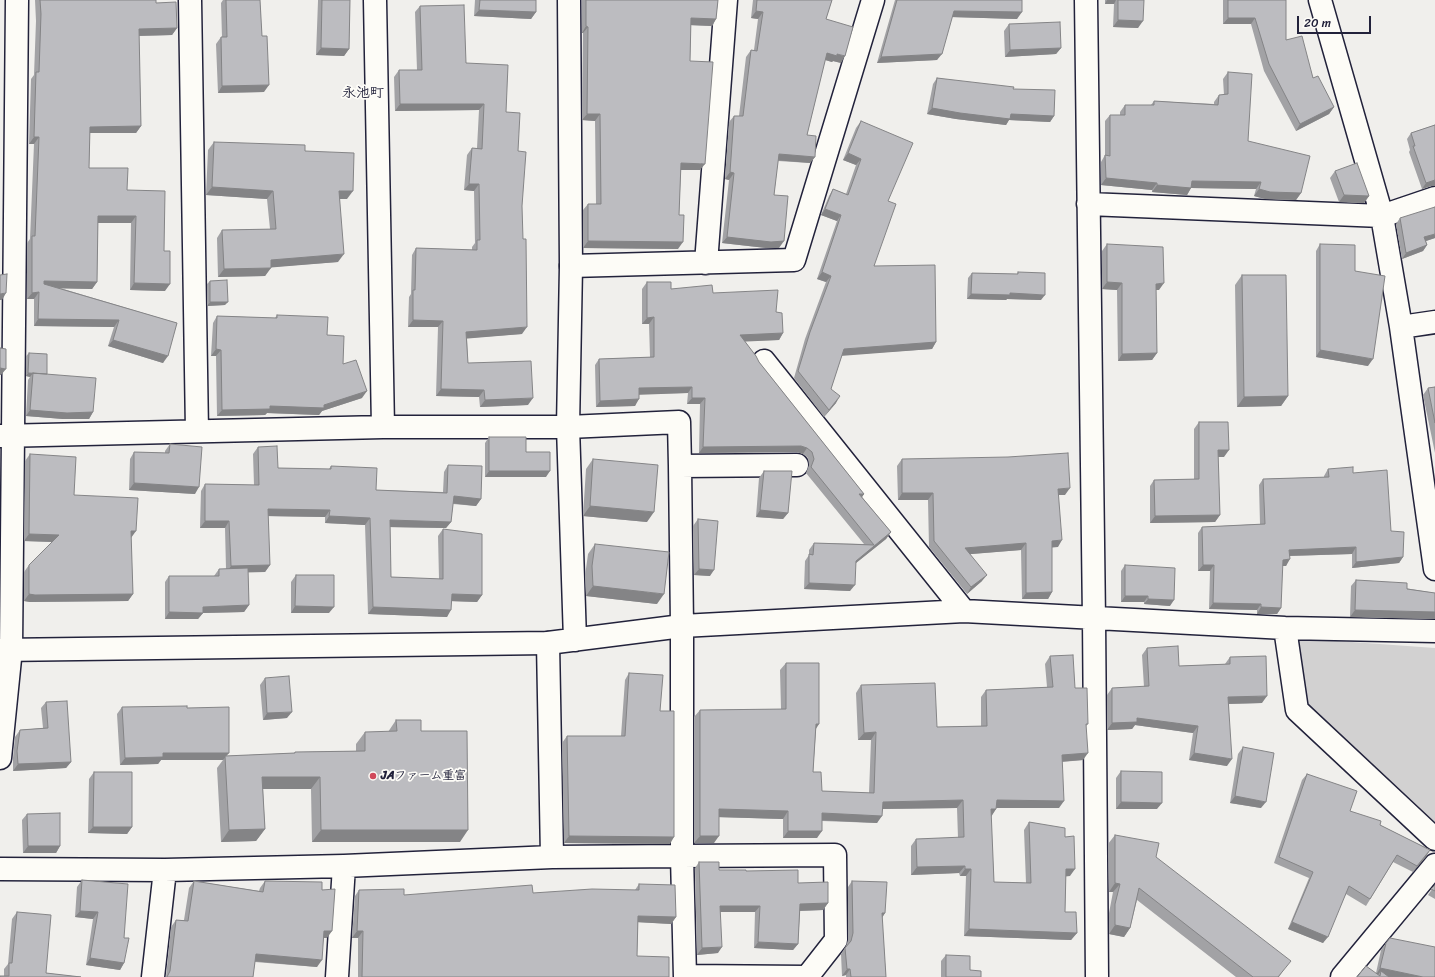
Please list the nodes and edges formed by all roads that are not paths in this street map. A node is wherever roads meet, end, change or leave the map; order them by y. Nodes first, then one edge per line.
1 (17, 0) edge
2 (190, 0) edge
3 (375, 0) edge
4 (569, 0) edge
5 (726, 0) edge
6 (873, 0) edge
7 (1086, 0) edge
8 (1320, 0) edge
9 (1435, 198) edge
10 (1088, 204) junction
11 (1382, 216) junction
12 (706, 263) junction
13 (570, 266) junction
14 (1435, 322) edge
15 (1401, 327) junction
16 (764, 361) dead end
17 (383, 427) junction
18 (568, 428) junction
19 (196, 431) junction
20 (6, 436) edge
21 (797, 465) dead end
22 (680, 466) junction
23 (1435, 570) edge
24 (964, 611) junction
25 (1094, 619) junction
26 (682, 626) junction
27 (1285, 628) junction
28 (1435, 631) edge
29 (575, 640) junction
30 (548, 643) junction
31 (5, 650) edge
32 (0, 758) edge
33 (1435, 839) edge
34 (682, 856) junction
35 (552, 857) junction
36 (1435, 865) edge
37 (344, 866) junction
38 (0, 869) edge
39 (165, 870) junction
40 (685, 976) edge
41 (153, 977) edge
42 (337, 977) edge
43 (807, 977) edge
44 (1097, 977) edge
45 (1342, 977) edge

1 - 20 street
2 - 19 street
3 - 17 street
4 - 13 street
5 - 12 street
6 - 12 street
7 - 10 street
8 - 11 street
9 - 11 street
10 - 11 street
10 - 25 street
11 - 15 street
12 - 13 street
13 - 18 street
14 - 15 street
15 - 23 street
16 - 24 street
17 - 18 street
17 - 19 street
18 - 22 street
18 - 29 street
19 - 20 street
20 - 31 street
21 - 22 street
22 - 26 street
24 - 25 street
24 - 26 street
25 - 27 street
25 - 44 street
26 - 29 street
26 - 34 street
27 - 28 street
27 - 33 street
29 - 30 street
30 - 31 street
30 - 35 street
31 - 32 street
34 - 35 street
34 - 40 street
34 - 43 street
35 - 37 street
36 - 45 street
37 - 39 street
37 - 42 street
38 - 39 street
39 - 41 street
40 - 43 street

